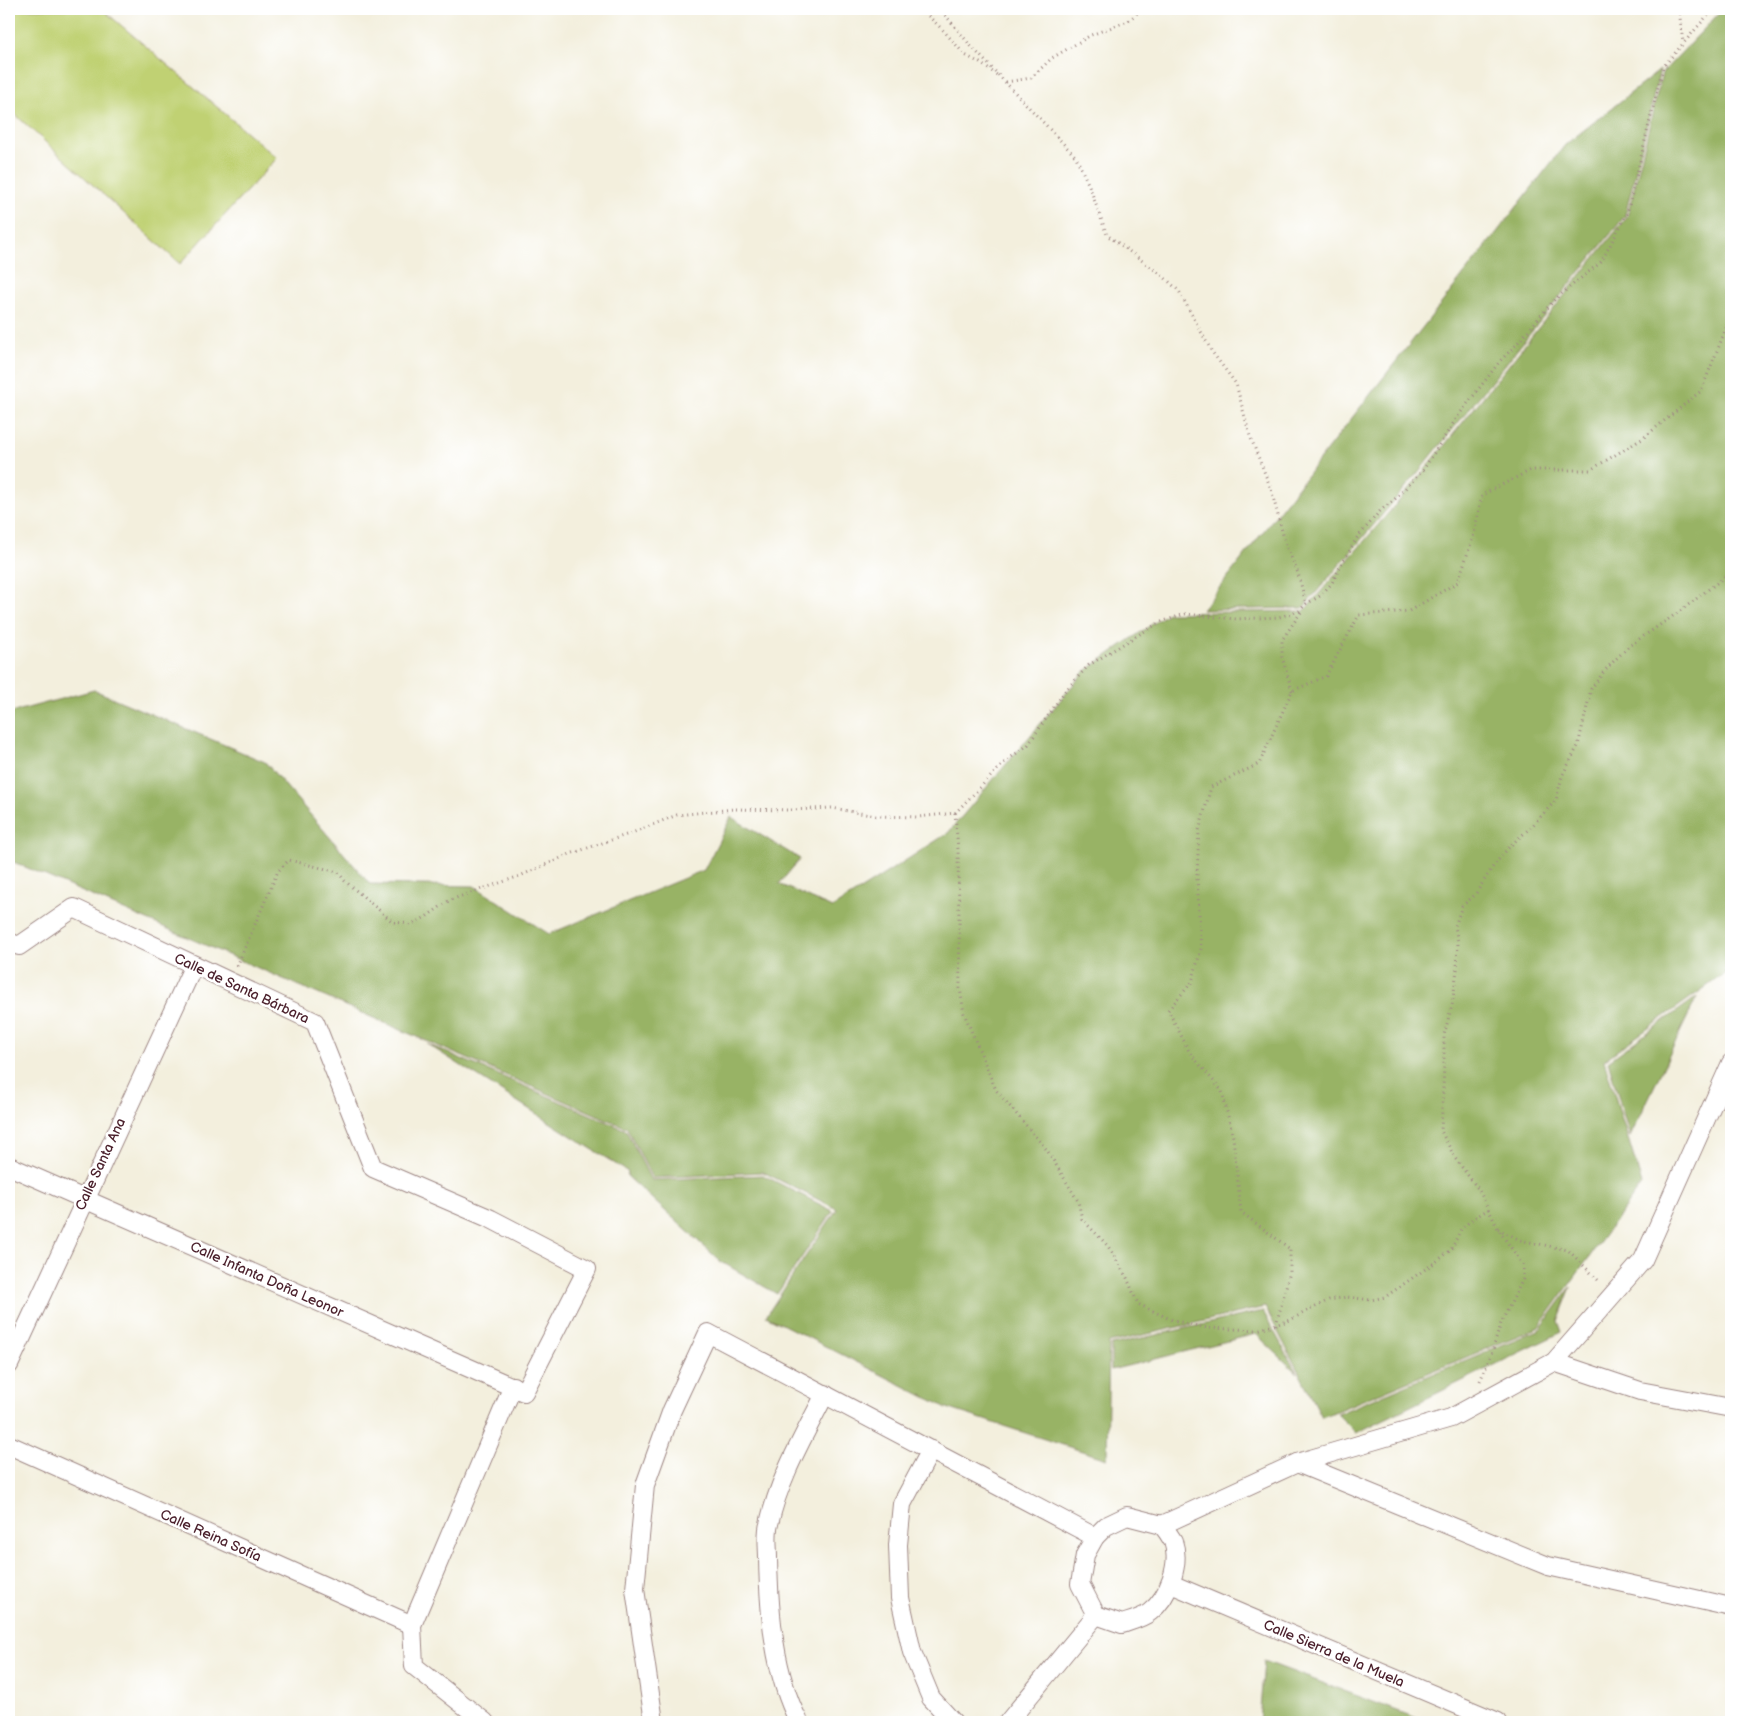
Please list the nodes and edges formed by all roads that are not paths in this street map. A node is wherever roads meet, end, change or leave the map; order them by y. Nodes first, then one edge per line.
1 (9, 942) edge
2 (194, 965) junction
3 (1731, 1063) edge
4 (9, 1166) edge
5 (84, 1199) junction
6 (1554, 1362) junction
7 (9, 1365) edge
8 (518, 1389) junction
9 (825, 1394) junction
10 (1731, 1408) edge
11 (9, 1445) edge
12 (931, 1450) junction
13 (1297, 1463) junction
14 (1162, 1525) junction
15 (1095, 1537) junction
16 (1171, 1584) junction
17 (1731, 1607) edge
18 (1096, 1615) junction
19 (412, 1625) junction
20 (485, 1722) edge
21 (654, 1722) edge
22 (799, 1722) edge
23 (953, 1722) edge
24 (1008, 1722) edge
25 (1498, 1722) edge

1 - 2 street, Calle de Santa Bárbara
2 - 5 street, Calle Santa Ana
2 - 8 street, Calle de Santa Bárbara
3 - 6 street
4 - 5 street, Calle Infanta Doña Leonor
5 - 7 street, Calle Santa Ana
5 - 8 street, Calle Infanta Doña Leonor
6 - 10 street
6 - 13 street
8 - 19 street
9 - 12 street
9 - 21 street
9 - 22 street
11 - 19 street, Calle Reina Sofía
12 - 15 street
12 - 23 street
13 - 14 street
13 - 17 street
14 - 15 street
14 - 16 street
15 - 18 street
16 - 18 street
16 - 25 street, Calle Sierra de la Muela
18 - 24 street
19 - 20 street

